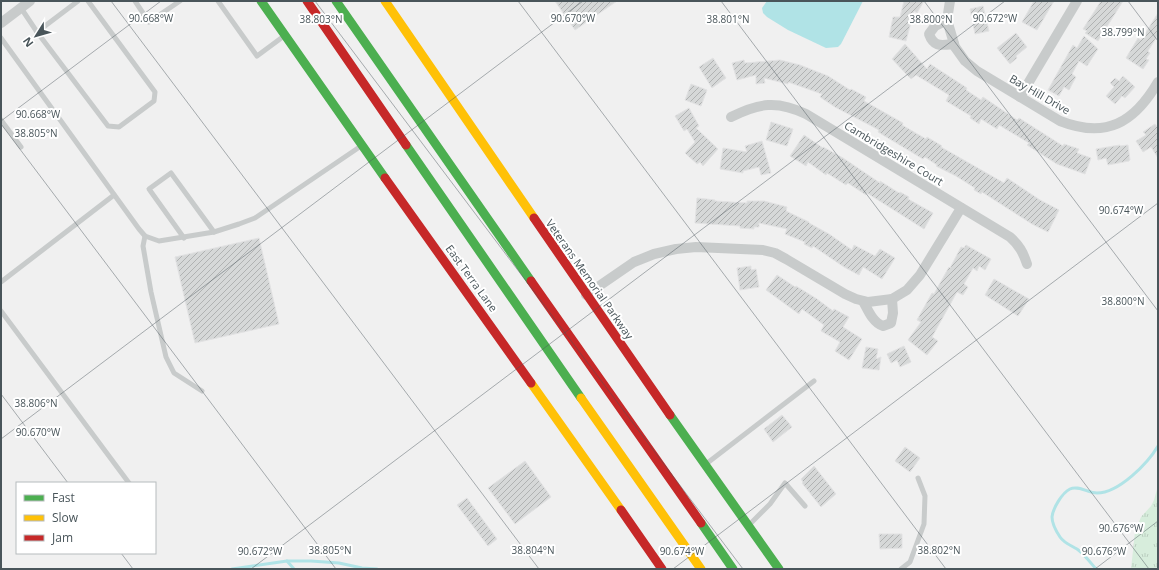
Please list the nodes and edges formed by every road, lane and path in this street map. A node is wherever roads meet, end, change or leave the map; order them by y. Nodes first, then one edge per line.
1 (30, 1) edge
2 (78, 1) edge
3 (88, 1) edge
4 (135, 1) edge
5 (180, 1) edge
6 (218, 1) edge
7 (261, 1) edge
8 (307, 1) edge
9 (336, 1) edge
10 (385, 1) edge
11 (950, 1) edge
12 (1077, 1) edge
13 (21, 8) junction
14 (947, 20) junction
15 (1, 23) edge
16 (37, 32) junction
17 (285, 36) junction
18 (1, 38) edge
19 (954, 44) junction
20 (1158, 82) edge
21 (1020, 97) junction
22 (731, 117) dead end
23 (1, 120) edge
24 (362, 146) junction
25 (21, 147) dead end
26 (114, 195) junction
27 (961, 208) junction
28 (214, 232) junction
29 (145, 236) junction
30 (184, 238) junction
31 (1027, 264) dead end
32 (1, 282) edge
33 (586, 295) junction
34 (892, 299) junction
35 (863, 301) junction
36 (1, 311) edge
37 (814, 381) dead end
38 (202, 391) dead end
39 (705, 464) junction
40 (918, 478) dead end
41 (128, 482) edge
42 (806, 506) dead end
43 (749, 526) junction
44 (662, 569) edge
45 (701, 569) edge
46 (733, 569) edge
47 (779, 569) edge
48 (901, 569) edge

1 - 13 street
2 - 16 lane
3 - 16 lane
4 - 5 lane
6 - 17 lane
7 - 17 main road, East Terra Lane
8 - 45 main road
9 - 46 main road
10 - 33 main road, Veterans Memorial Parkway
11 - 14 street, Bay Hill Drive
12 - 21 street
13 - 15 street
13 - 16 lane
14 - 19 street, Bay Hill Drive
14 - 19 street
17 - 24 main road, East Terra Lane
18 - 26 lane
19 - 21 street, Bay Hill Drive
20 - 21 street, Bay Hill Drive
22 - 27 street, Cambridgeshire Court
23 - 25 lane
24 - 28 lane
24 - 44 main road, East Terra Lane
26 - 29 lane
26 - 32 lane
27 - 31 street, Cambridgeshire Court
27 - 34 street
28 - 30 lane
28 - 30 lane
29 - 30 lane
29 - 38 lane
33 - 35 street
33 - 39 main road, Veterans Memorial Parkway
34 - 35 street
34 - 35 street
36 - 41 lane
37 - 39 lane
39 - 43 main road, Veterans Memorial Parkway
40 - 48 lane
42 - 43 lane
43 - 47 main road, Veterans Memorial Parkway

